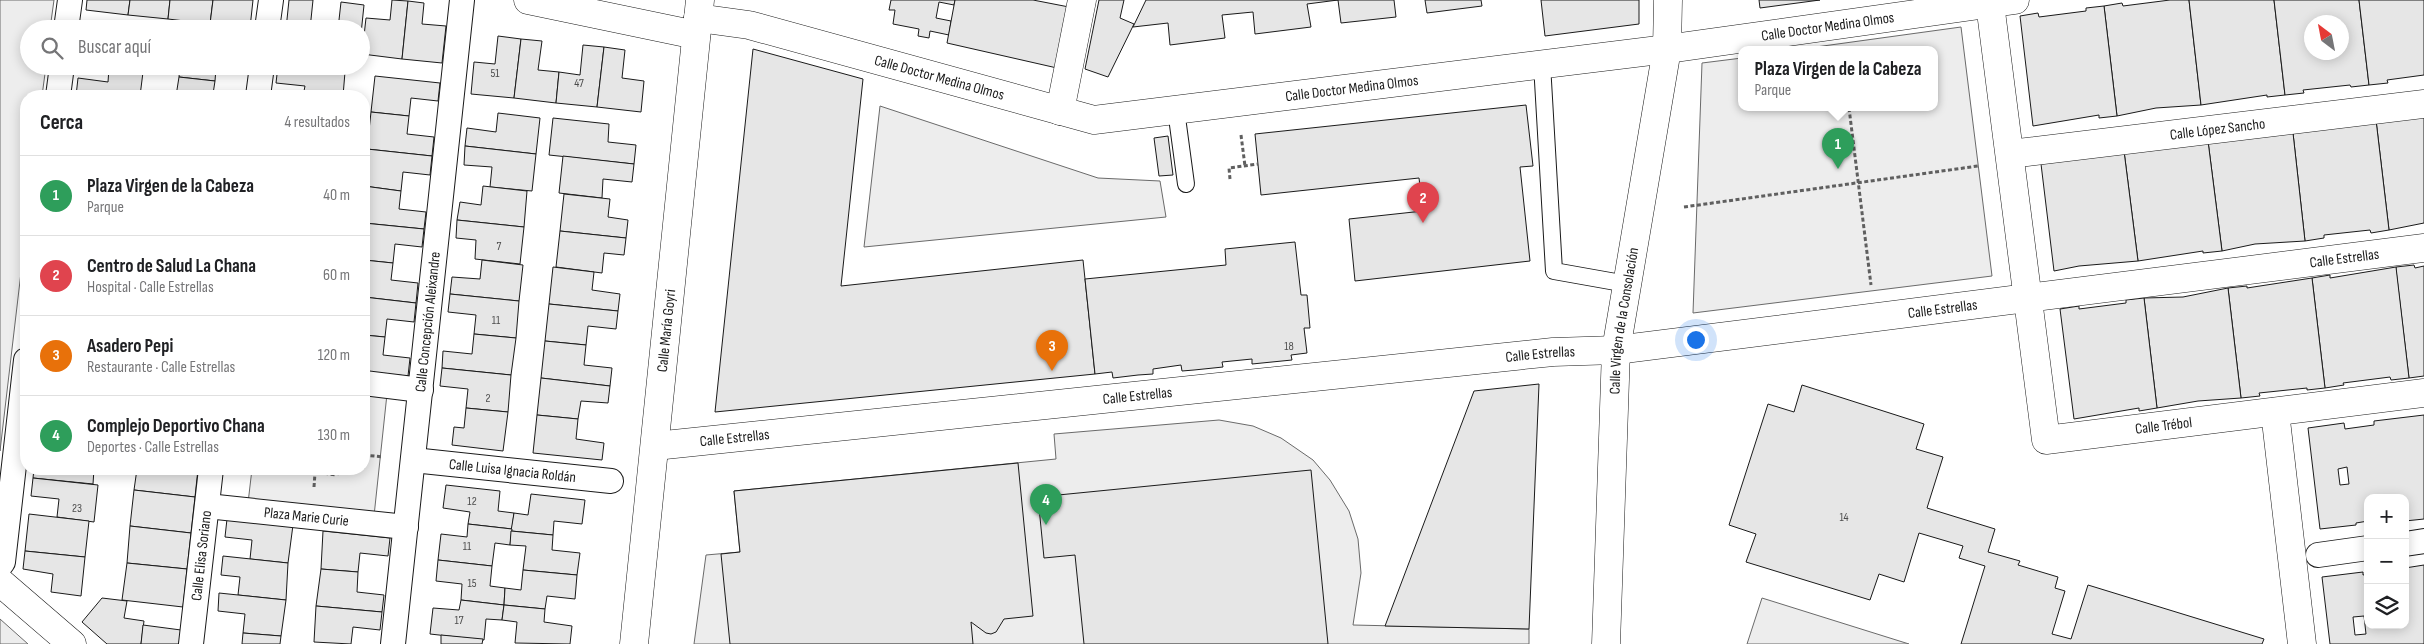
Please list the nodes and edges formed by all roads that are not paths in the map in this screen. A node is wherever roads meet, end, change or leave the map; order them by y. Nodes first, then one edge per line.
1 (70, 0) edge
2 (271, 0) edge
3 (462, 0) edge
4 (528, 0) edge
5 (1082, 0) edge
6 (1668, 0) edge
7 (2003, 2) edge
8 (698, 18) edge
9 (67, 20) edge
10 (268, 20) edge
11 (1667, 49) junction
12 (1542, 64) junction
13 (61, 75) edge
14 (261, 75) edge
15 (59, 90) edge
16 (259, 90) edge
17 (2424, 104) edge
18 (1060, 110) junction
19 (1176, 110) junction
20 (2010, 154) junction
21 (1186, 184) dead end
22 (2424, 248) edge
23 (1627, 284) junction
24 (2027, 298) junction
25 (1616, 350) junction
26 (370, 385) edge
27 (421, 390) junction
28 (2424, 393) edge
29 (2275, 412) junction
30 (20, 438) edge
31 (655, 446) junction
32 (413, 460) junction
33 (210, 475) edge
34 (611, 481) dead end
35 (206, 506) junction
36 (406, 527) junction
37 (2424, 541) edge
38 (2409, 543) edge
39 (2364, 548) edge
40 (2318, 554) dead end
41 (0, 566) edge
42 (0, 582) edge
43 (72, 644) edge
44 (191, 644) edge
45 (393, 644) edge
46 (634, 644) edge
47 (1606, 644) edge
48 (2302, 644) edge

1 - 9 street
2 - 10 street
3 - 27 street, Calle Concepción Aleixandre
4 - 8 street, Calle Doctor Medina Olmos
5 - 18 street
6 - 11 street, Calle Virgen de la Consolación
7 - 11 street, Calle Doctor Medina Olmos
7 - 20 street
8 - 18 street, Calle Doctor Medina Olmos
8 - 31 street, Calle María Goyri
11 - 12 street, Calle Doctor Medina Olmos
11 - 23 street, Calle Virgen de la Consolación
12 - 19 street, Calle Doctor Medina Olmos
12 - 23 lane
13 - 15 street
14 - 16 street
17 - 20 street, Calle López Sancho
18 - 19 street, Calle Doctor Medina Olmos
19 - 21 lane
20 - 24 street
22 - 24 street, Calle Estrellas
23 - 25 street, Calle Virgen de la Consolación
24 - 25 street, Calle Estrellas
24 - 29 street, Calle Trébol
25 - 31 street, Calle Estrellas
25 - 47 street, Calle Virgen de la Consolación
26 - 27 street
27 - 32 street, Calle Concepción Aleixandre
28 - 29 street, Calle Trébol
29 - 48 street
30 - 41 street
31 - 46 street, Calle María Goyri
32 - 34 street, Calle Luisa Ignacia Roldán
32 - 36 street, Calle Concepción Aleixandre
33 - 35 street, Calle Elisa Soriano
35 - 36 street, Plaza Marie Curie
35 - 44 street, Calle Elisa Soriano
36 - 45 street, Calle Concepción Aleixandre
37 - 38 street
39 - 40 street
42 - 43 street

